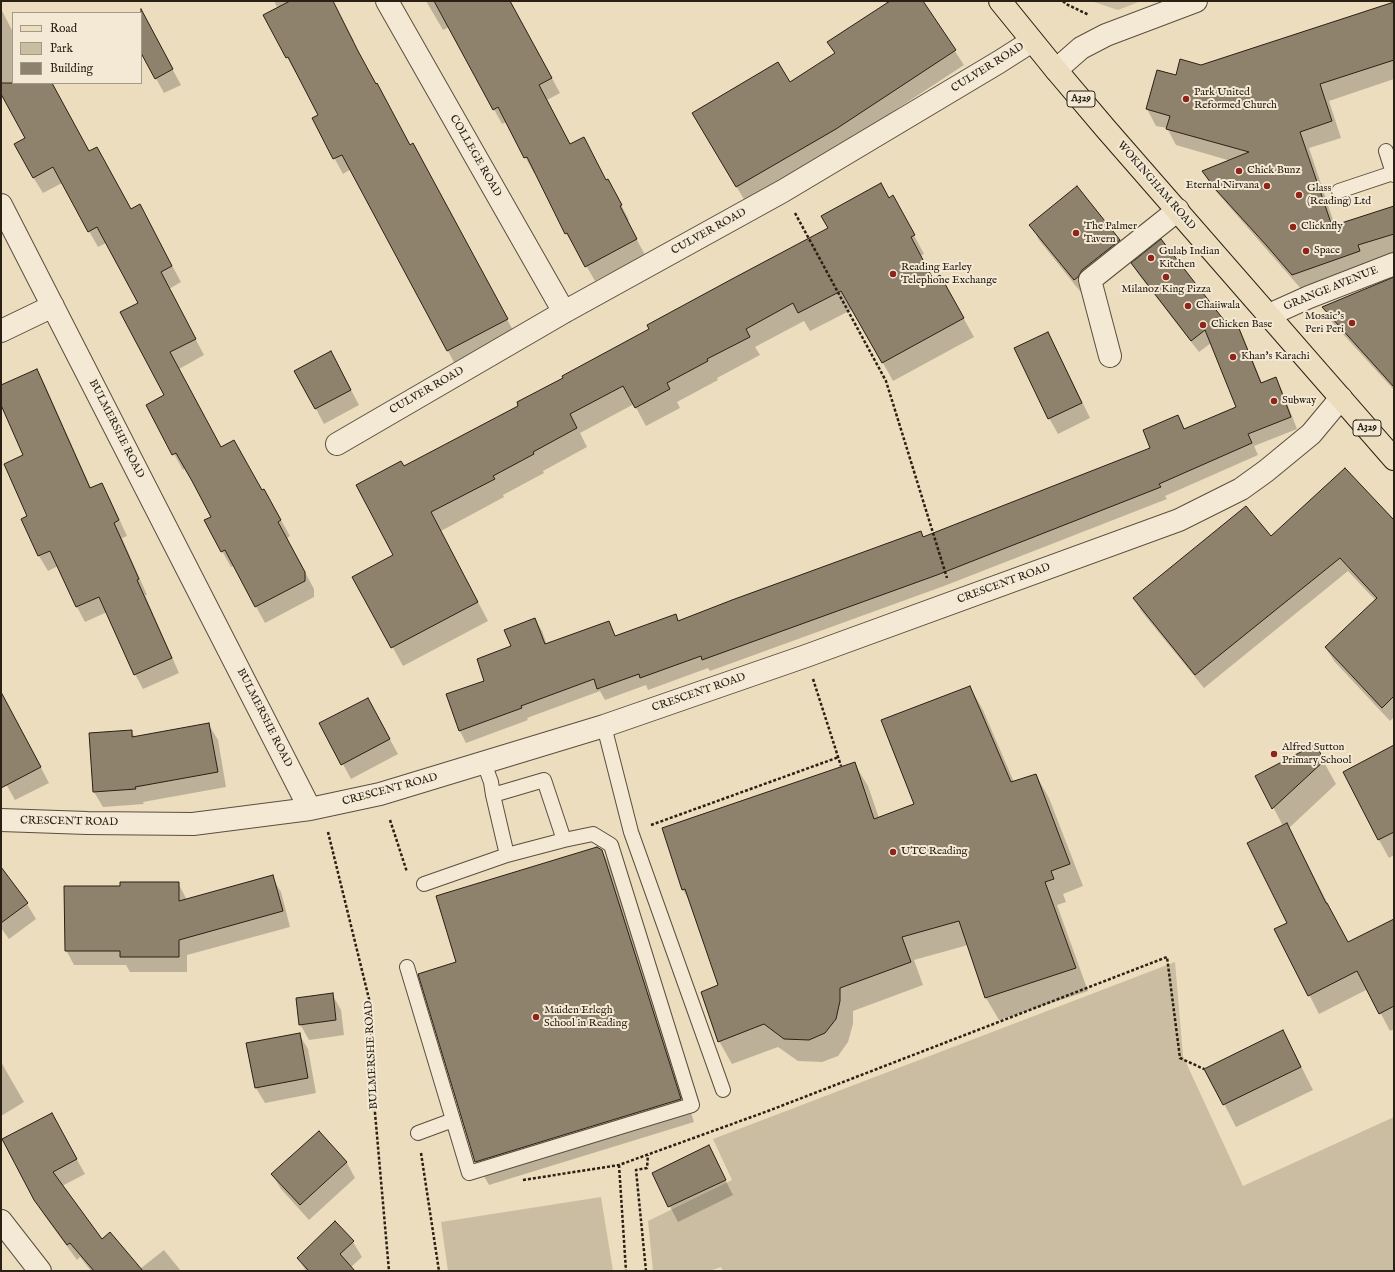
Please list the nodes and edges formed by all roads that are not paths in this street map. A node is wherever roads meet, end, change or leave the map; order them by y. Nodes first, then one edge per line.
1 (387, 1) edge
2 (1000, 1) edge
3 (1196, 1) edge
4 (1032, 41) junction
5 (1056, 70) junction
6 (1386, 151) dead end
7 (1393, 174) edge
8 (1339, 191) dead end
9 (1, 205) edge
10 (1178, 210) junction
11 (1394, 264) edge
12 (53, 306) junction
13 (564, 312) junction
14 (1269, 315) junction
15 (1, 331) edge
16 (1110, 356) dead end
17 (1341, 398) junction
18 (337, 444) dead end
19 (1394, 459) edge
20 (604, 726) junction
21 (484, 763) junction
22 (493, 795) junction
23 (310, 809) junction
24 (1, 820) edge
25 (564, 840) junction
26 (507, 856) junction
27 (424, 884) dead end
28 (407, 967) dead end
29 (723, 1090) dead end
30 (453, 1120) junction
31 (418, 1133) dead end
32 (1, 1221) edge
33 (40, 1271) edge

1 - 13 street, COLLEGE ROAD
2 - 4 main road, WOKINGHAM ROAD / A329
3 - 5 street
4 - 5 main road, WOKINGHAM ROAD / A329
4 - 13 street, CULVER ROAD
5 - 10 main road, WOKINGHAM ROAD / A329
6 - 7 lane
7 - 8 lane
9 - 12 street, BULMERSHE ROAD
10 - 14 main road, WOKINGHAM ROAD / A329
10 - 16 street
11 - 14 street, GRANGE AVENUE
12 - 15 street
12 - 23 street, BULMERSHE ROAD
13 - 18 street, CULVER ROAD
14 - 17 main road, WOKINGHAM ROAD / A329
17 - 19 main road, WOKINGHAM ROAD / A329
17 - 20 street, CRESCENT ROAD
20 - 21 street, CRESCENT ROAD
20 - 29 lane
21 - 22 lane
21 - 23 street, CRESCENT ROAD
22 - 25 lane
22 - 26 lane
23 - 24 street, CRESCENT ROAD
25 - 26 lane
25 - 30 lane
26 - 27 lane
28 - 30 lane
30 - 31 lane
32 - 33 street

